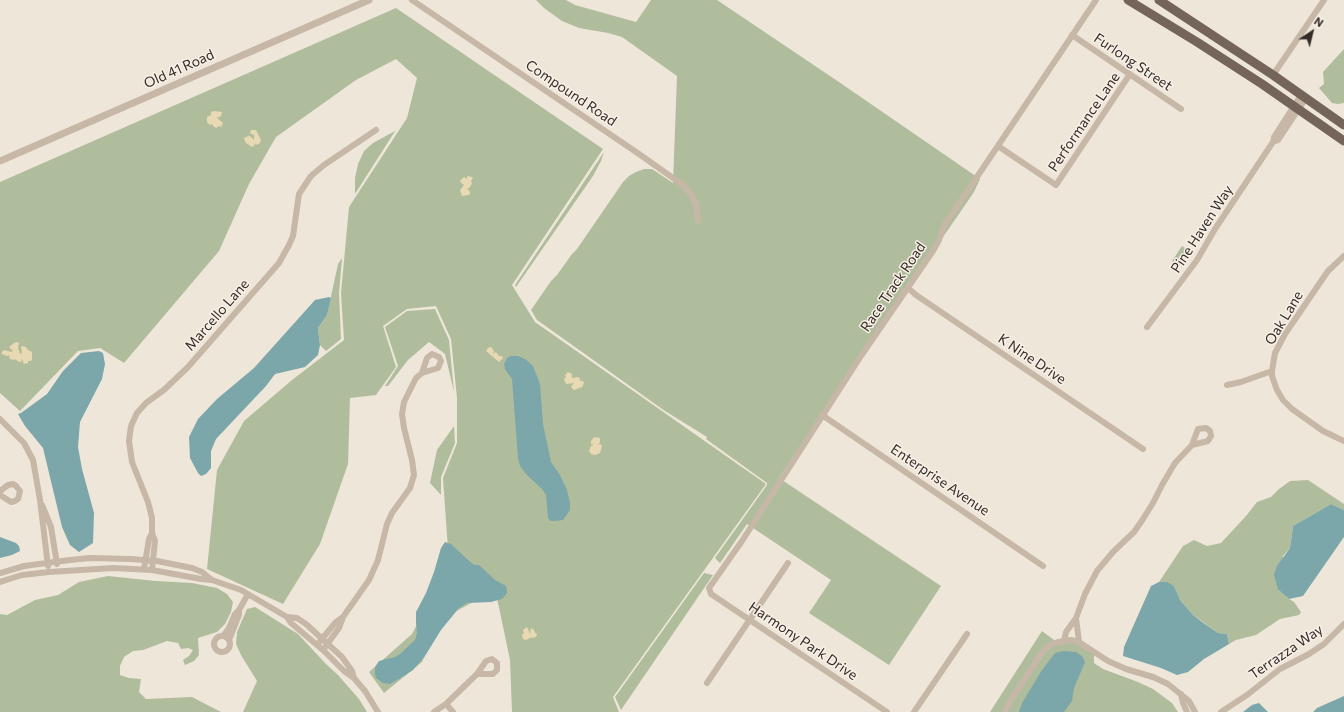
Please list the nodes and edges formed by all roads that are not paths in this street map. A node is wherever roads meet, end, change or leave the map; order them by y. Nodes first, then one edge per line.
1 (369, 0) edge
2 (412, 0) edge
3 (1096, 0) edge
4 (1128, 0) edge
5 (1160, 0) edge
6 (1324, 0) edge
7 (1072, 35) junction
8 (1130, 74) junction
9 (1273, 75) junction
10 (1304, 96) junction
11 (1296, 107) junction
12 (1181, 109) dead end
13 (1344, 125) edge
14 (376, 130) dead end
15 (1344, 141) edge
16 (998, 146) junction
17 (0, 161) edge
18 (698, 221) dead end
19 (1344, 256) edge
20 (908, 288) junction
21 (1147, 328) dead end
22 (1272, 371) junction
23 (422, 373) dead end
24 (1227, 385) dead end
25 (822, 415) junction
26 (0, 419) edge
27 (1344, 441) edge
28 (1192, 445) dead end
29 (1143, 449) dead end
30 (0, 491) edge
31 (0, 495) edge
32 (40, 500) junction
33 (152, 534) junction
34 (146, 560) junction
35 (153, 561) junction
36 (56, 562) junction
37 (48, 563) junction
38 (788, 563) dead end
39 (1043, 566) dead end
40 (144, 569) junction
41 (152, 570) junction
42 (57, 571) junction
43 (49, 572) junction
44 (0, 573) edge
45 (212, 580) junction
46 (0, 582) edge
47 (709, 588) joint
48 (248, 594) junction
49 (239, 610) junction
50 (287, 616) junction
51 (343, 617) junction
52 (1076, 618) junction
53 (749, 620) junction
54 (1344, 624) edge
55 (967, 634) dead end
56 (223, 636) junction
57 (322, 638) junction
58 (229, 640) junction
59 (1064, 641) junction
60 (1079, 642) junction
61 (328, 643) junction
62 (317, 645) junction
63 (323, 650) junction
64 (477, 674) dead end
65 (354, 678) junction
66 (707, 682) dead end
67 (1180, 694) junction
68 (446, 704) junction
69 (378, 712) edge
70 (434, 712) edge
71 (453, 712) edge
72 (887, 712) edge
73 (914, 712) edge
74 (1005, 712) edge
75 (1187, 712) edge
76 (1195, 712) edge
77 (1220, 712) edge

1 - 17 street, Old 41 Road
2 - 18 street, Compound Road
3 - 7 street, Race Track Road
4 - 11 main road
5 - 9 main road
6 - 9 street
7 - 8 street, Furlong Street
7 - 16 street, Race Track Road
8 - 12 street, Furlong Street
8 - 16 street, Performance Lane
9 - 10 main road
10 - 11 street, Pine Haven Way
10 - 13 main road
11 - 15 main road
11 - 21 street, Pine Haven Way
14 - 33 street, Marcello Lane
16 - 20 street, Race Track Road
19 - 22 street, Oak Lane
20 - 25 street, Race Track Road
20 - 29 street, K Nine Drive
22 - 24 street
22 - 27 street, Oak Lane
23 - 51 street
25 - 39 street, Enterprise Avenue
25 - 47 street, Race Track Road
26 - 32 street
28 - 52 street
30 - 31 street
32 - 36 street
32 - 37 street
33 - 34 street, Marcello Lane
33 - 35 street, Marcello Lane
34 - 35 street
34 - 36 street
34 - 40 street, Marcello Lane
35 - 41 street, Marcello Lane
35 - 45 street
36 - 37 street
36 - 42 street
37 - 43 street
37 - 44 street
38 - 53 street
40 - 41 street
40 - 42 street
41 - 45 street
42 - 43 street
43 - 46 street
45 - 48 street
47 - 53 street, Harmony Park Drive
48 - 49 street
48 - 50 street
49 - 56 street
49 - 58 street
50 - 57 street
50 - 62 street
51 - 57 street
51 - 61 street
52 - 59 street
52 - 60 street
53 - 66 street
53 - 72 street, Harmony Park Drive
54 - 77 street, Terrazza Way
55 - 73 street
56 - 58 street
56 - 58 street
57 - 61 street
57 - 62 street
59 - 60 street
59 - 74 street
60 - 67 street
61 - 63 street
61 - 65 street
62 - 63 street
63 - 65 street
64 - 68 street
65 - 69 street
67 - 75 street
67 - 76 street
68 - 70 street
68 - 71 street

